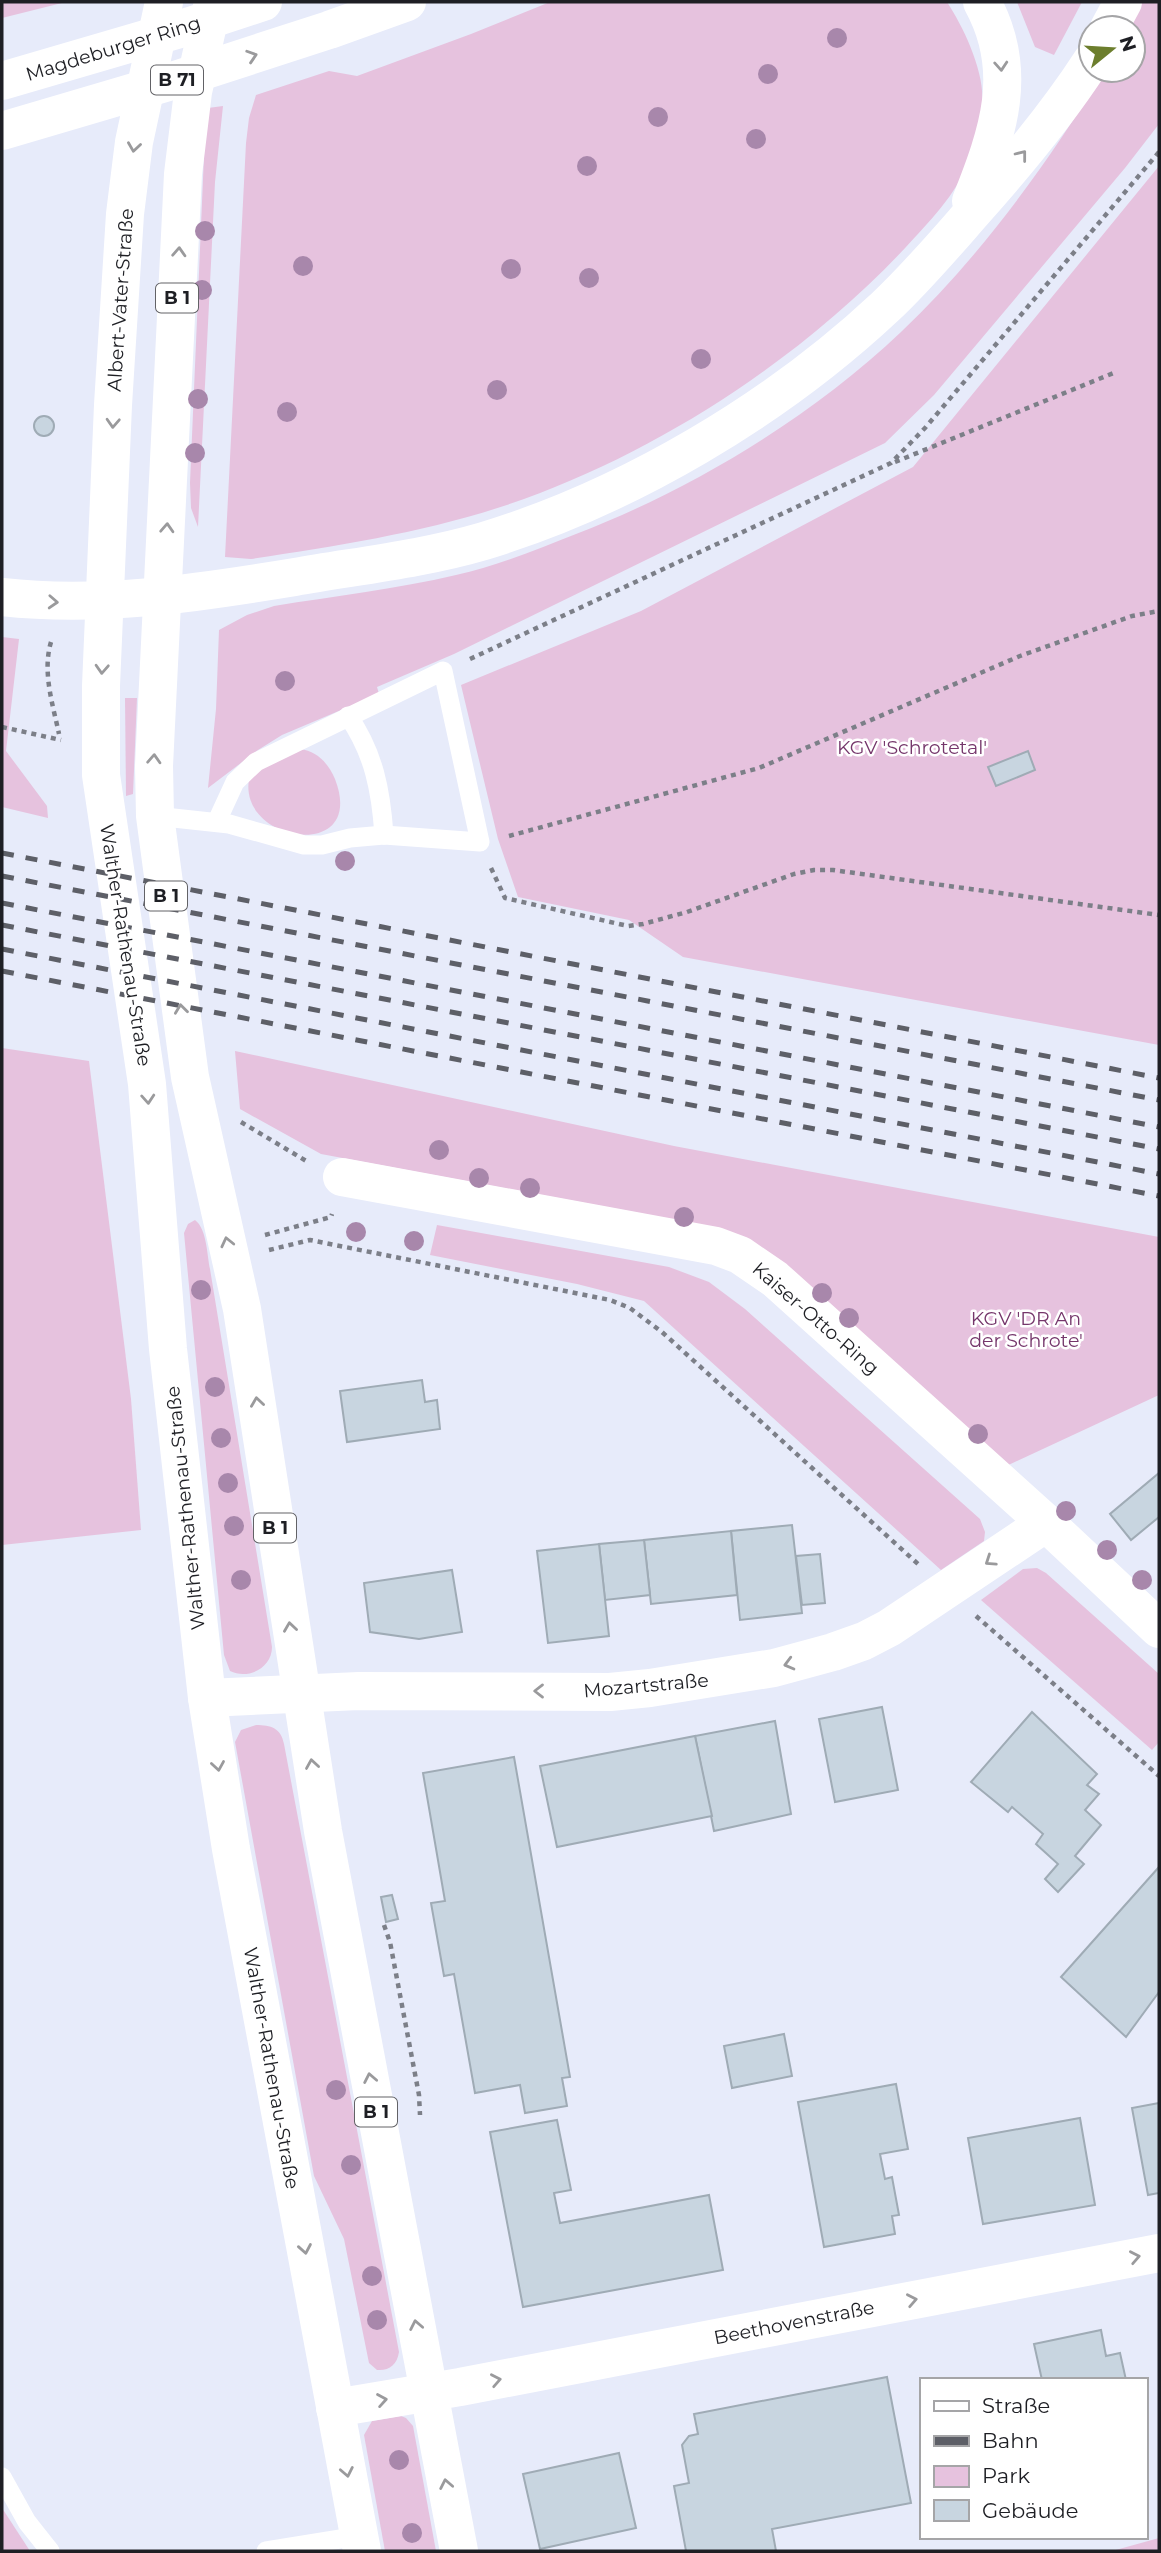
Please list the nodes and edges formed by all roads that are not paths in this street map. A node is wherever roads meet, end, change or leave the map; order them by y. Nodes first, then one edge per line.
1 (164, 2) edge
2 (213, 2) edge
3 (263, 2) edge
4 (407, 2) edge
5 (982, 2) edge
6 (19, 77) edge
7 (1077, 81) edge
8 (12, 129) edge
9 (961, 225) junction
10 (164, 596) junction
11 (2, 597) edge
12 (105, 601) junction
13 (348, 716) junction
14 (155, 816) junction
15 (216, 821) junction
16 (384, 835) junction
17 (342, 1177) road end
18 (1046, 1523) junction
19 (1159, 1629) edge
20 (300, 1695) junction
21 (207, 1698) junction
22 (1159, 2253) edge
23 (429, 2392) junction
24 (335, 2408) junction
25 (2, 2477) edge
26 (360, 2544) edge
27 (50, 2551) edge
28 (266, 2551) edge
29 (459, 2551) edge

1 -> 12 main road, Albert-Vater-Straße / B 1
10 -> 2 main road, B 1
3 - 6 main road, Magdeburger Ring / B 71
8 -> 4 main road, B 71
5 -> 9 main road
9 -> 7 main road
9 - 10 main road
10 - 12 main road
14 -> 10 main road, B 1
11 -> 12 main road
12 -> 21 main road, Walther-Rathenau-Straße / B 1
13 - 15 lane
13 - 16 lane
13 - 16 lane
14 - 15 lane
20 -> 14 main road, B 1
15 - 16 lane
17 - 18 main road, Kaiser-Otto-Ring
18 - 19 main road, Kaiser-Otto-Ring
18 -> 20 main road, Mozartstraße
20 - 21 main road, Mozartstraße
23 -> 20 main road, B 1
21 -> 24 main road, Walther-Rathenau-Straße / B 1
23 -> 22 main road, Beethovenstraße
24 -> 23 main road
29 -> 23 main road, B 1
24 -> 26 main road, Walther-Rathenau-Straße / B 1
25 - 27 lane
26 - 28 lane

